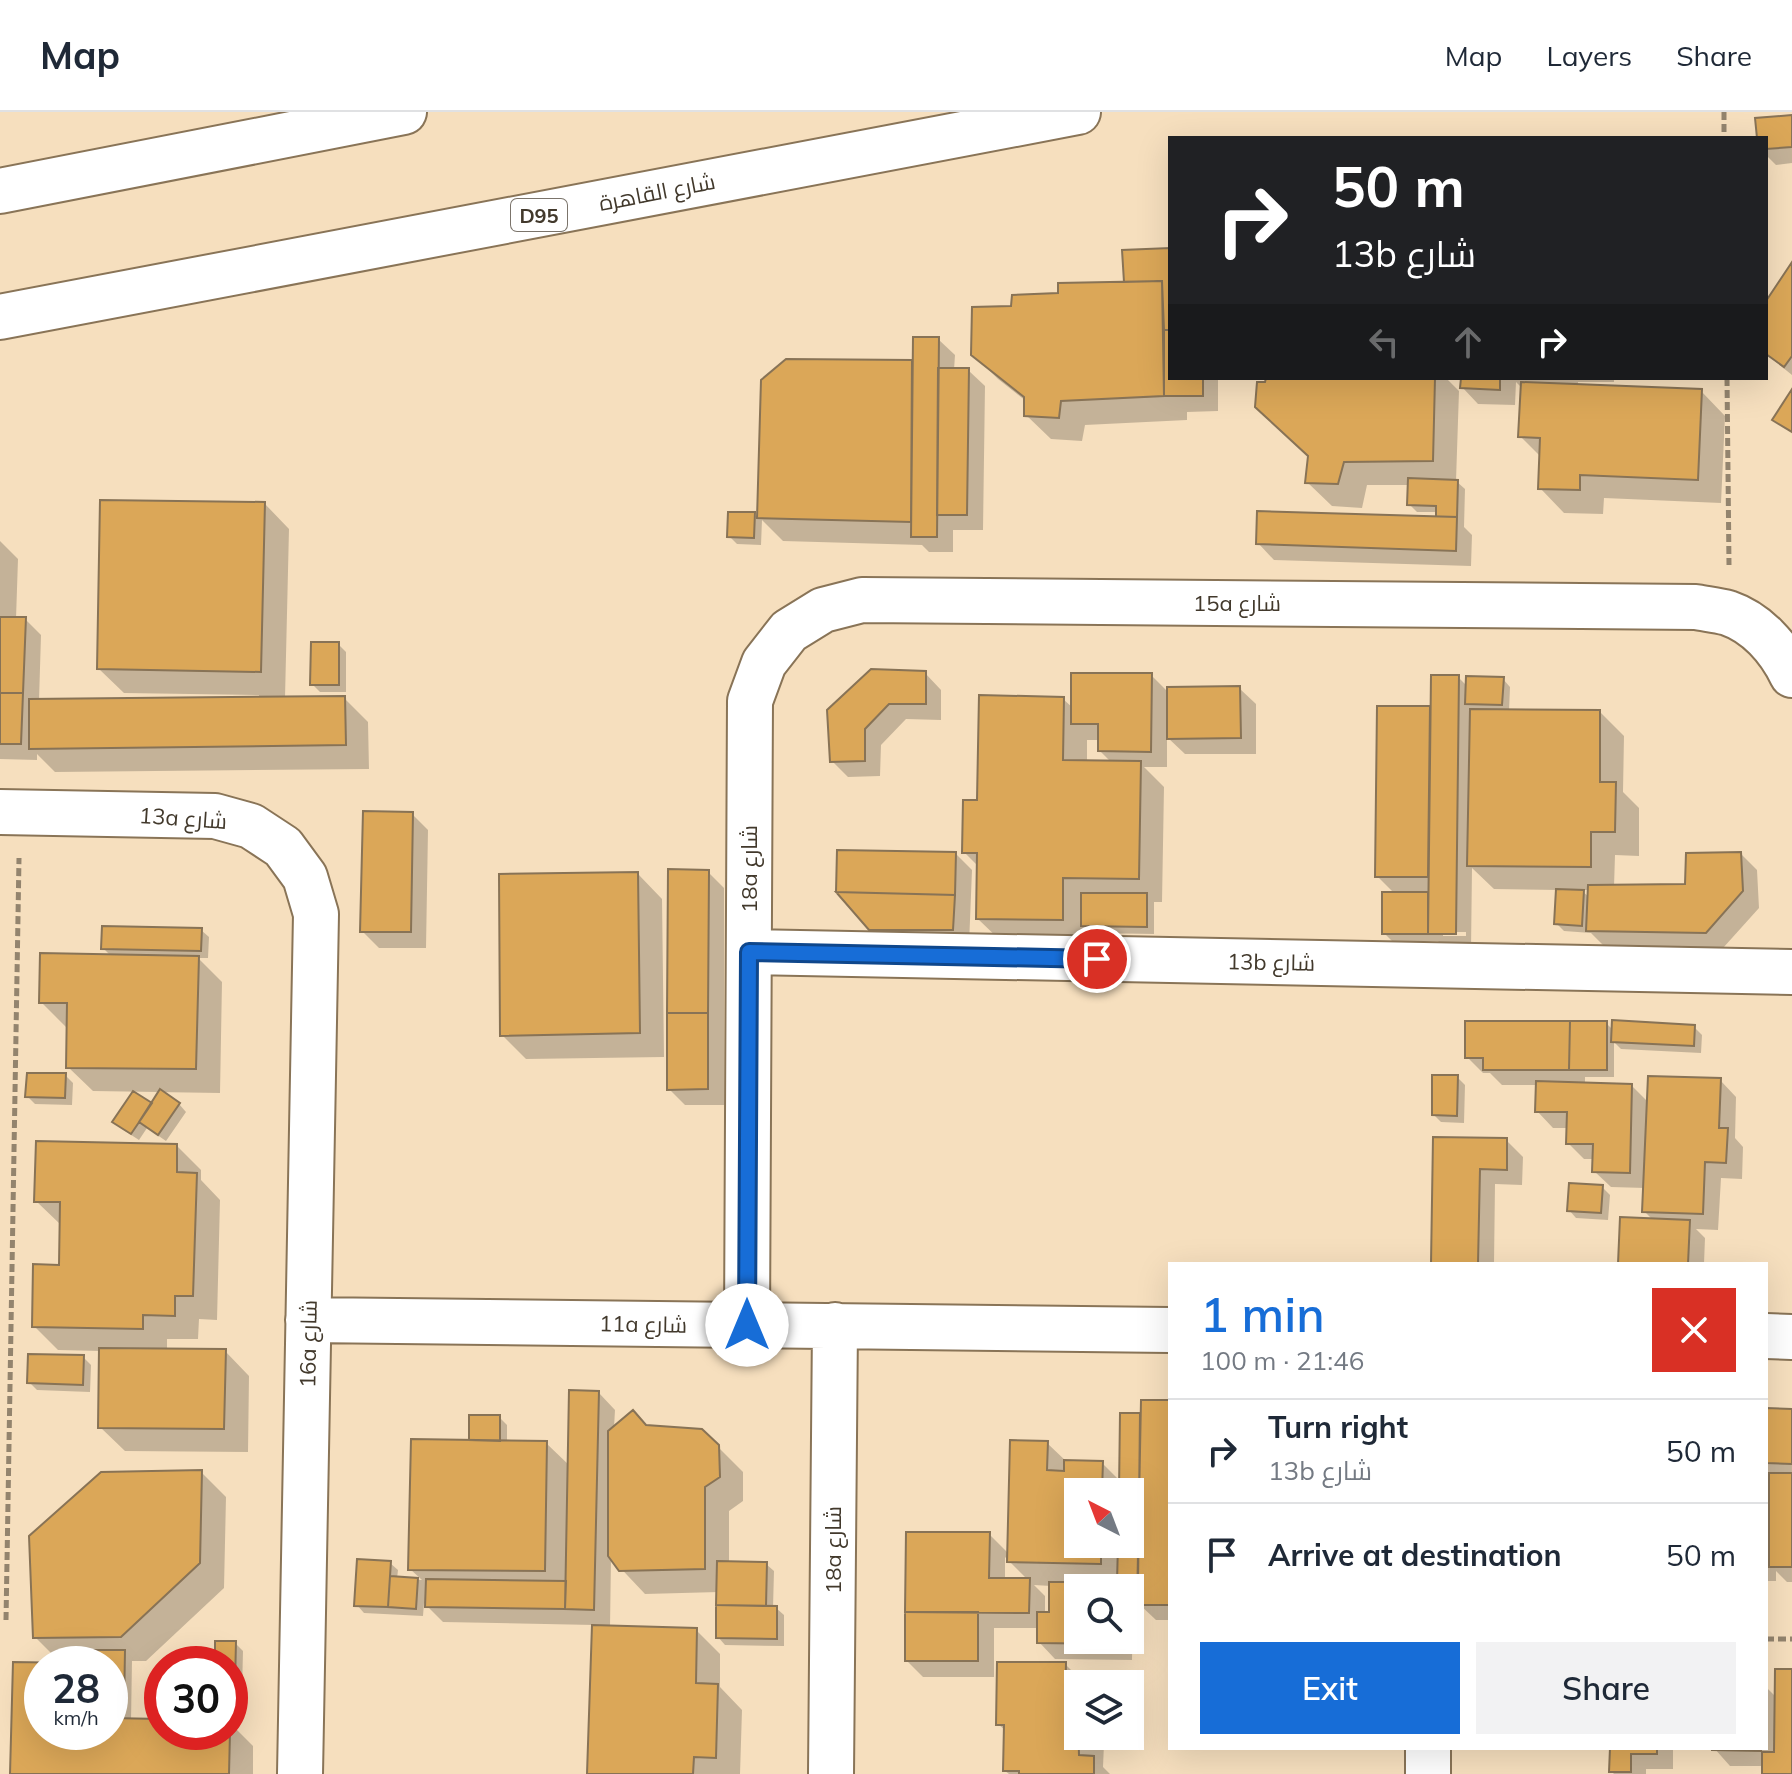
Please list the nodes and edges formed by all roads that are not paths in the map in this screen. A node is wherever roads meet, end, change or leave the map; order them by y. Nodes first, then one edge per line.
1 (404, 112) edge
2 (1078, 112) edge
3 (0, 191) edge
4 (0, 317) edge
5 (1792, 675) edge
6 (750, 748) joint
7 (10, 812) edge
8 (316, 914) joint
9 (749, 952) junction
10 (1792, 972) edge
11 (308, 1320) junction
12 (747, 1325) junction
13 (835, 1325) junction
14 (1168, 1330) edge
15 (1768, 1336) edge
16 (1792, 1337) edge
17 (1428, 1750) edge
18 (300, 1774) edge
19 (831, 1774) edge
20 (1428, 1774) edge

1 - 3 street
2 - 4 street, شارع القاهرة / D95
5 - 6 street, 15a شارع
6 - 9 street, 18a شارع
7 - 8 street, 13a شارع
8 - 11 street, 16a شارع
9 - 10 street, 13b شارع
9 - 12 street, 18a شارع
11 - 12 street, 11a شارع
11 - 18 street, 16a شارع
12 - 13 street, 11a شارع
13 - 14 street, 11a شارع
13 - 19 street, 18a شارع
15 - 16 street
17 - 20 street

